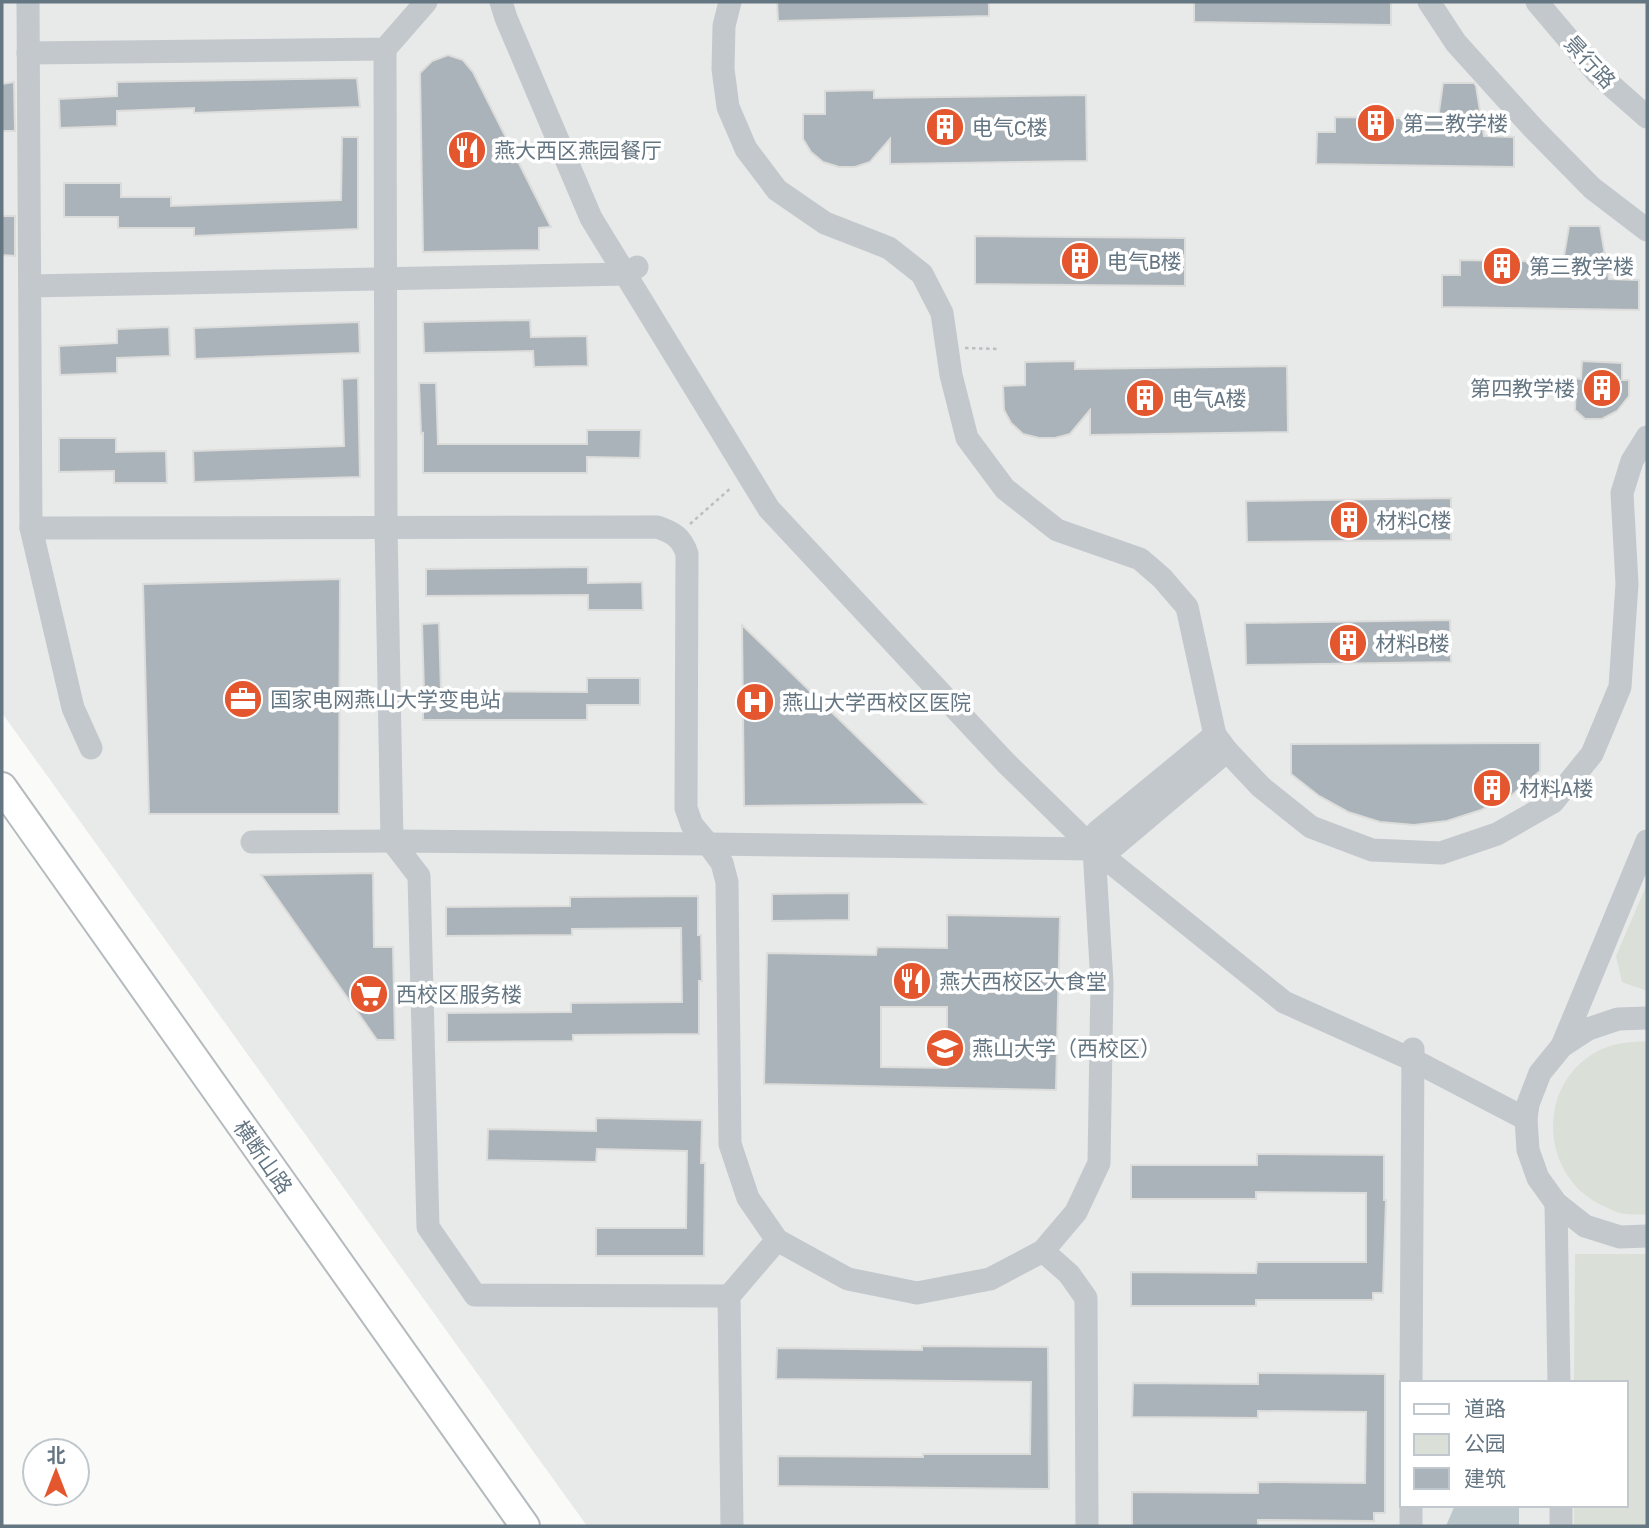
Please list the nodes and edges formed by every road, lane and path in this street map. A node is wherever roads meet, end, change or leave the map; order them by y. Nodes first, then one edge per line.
1 (28, 2) edge
2 (426, 2) edge
3 (501, 2) edge
4 (516, 2) edge
5 (730, 2) edge
6 (1429, 2) edge
7 (1537, 2) edge
8 (385, 49) junction
9 (28, 53) junction
10 (1647, 117) edge
11 (1647, 230) edge
12 (631, 271) junction
13 (386, 278) junction
14 (30, 286) junction
15 (947, 347) junction
16 (1000, 349) dead end
17 (1647, 438) edge
18 (747, 473) junction
19 (386, 527) junction
20 (31, 528) junction
21 (677, 536) junction
22 (1637, 584) edge
23 (1221, 743) junction
24 (91, 748) dead end
25 (2, 787) edge
26 (392, 841) junction
27 (1647, 841) edge
28 (252, 842) dead end
29 (1101, 843) junction
30 (708, 844) junction
31 (1647, 1018) edge
32 (1562, 1046) junction
33 (1413, 1054) junction
34 (1527, 1112) junction
35 (1556, 1203) junction
36 (1647, 1236) edge
37 (777, 1240) junction
38 (1043, 1251) junction
39 (729, 1296) junction
40 (1411, 1381) edge
41 (1559, 1381) edge
42 (1411, 1507) edge
43 (1561, 1507) edge
44 (525, 1526) edge
45 (732, 1526) edge
46 (1087, 1526) edge
47 (1411, 1526) edge
48 (1561, 1526) edge

1 - 9 street
2 - 8 street
3 - 12 street
4 - 12 street
5 - 15 street
6 - 11 street
7 - 10 street, 景行路
8 - 9 street
8 - 13 street
9 - 14 street
12 - 13 street
12 - 18 street
12 - 29 street
13 - 14 street
13 - 19 street
14 - 20 street
15 - 16 path
15 - 23 street
17 - 22 street
18 - 21 path
18 - 29 street
19 - 20 street
19 - 21 street
19 - 26 street
20 - 24 street
21 - 30 street
22 - 23 street
23 - 29 street
25 - 44 main road, 横断山路
26 - 28 street
26 - 30 street
26 - 39 street
27 - 32 street
29 - 30 street
29 - 33 street
29 - 38 street
30 - 37 street
31 - 32 street
32 - 34 street
33 - 34 street
33 - 40 street
34 - 35 street
35 - 36 street
35 - 41 street
37 - 38 street
37 - 39 street
38 - 46 street
39 - 45 street
42 - 47 street
43 - 48 street

